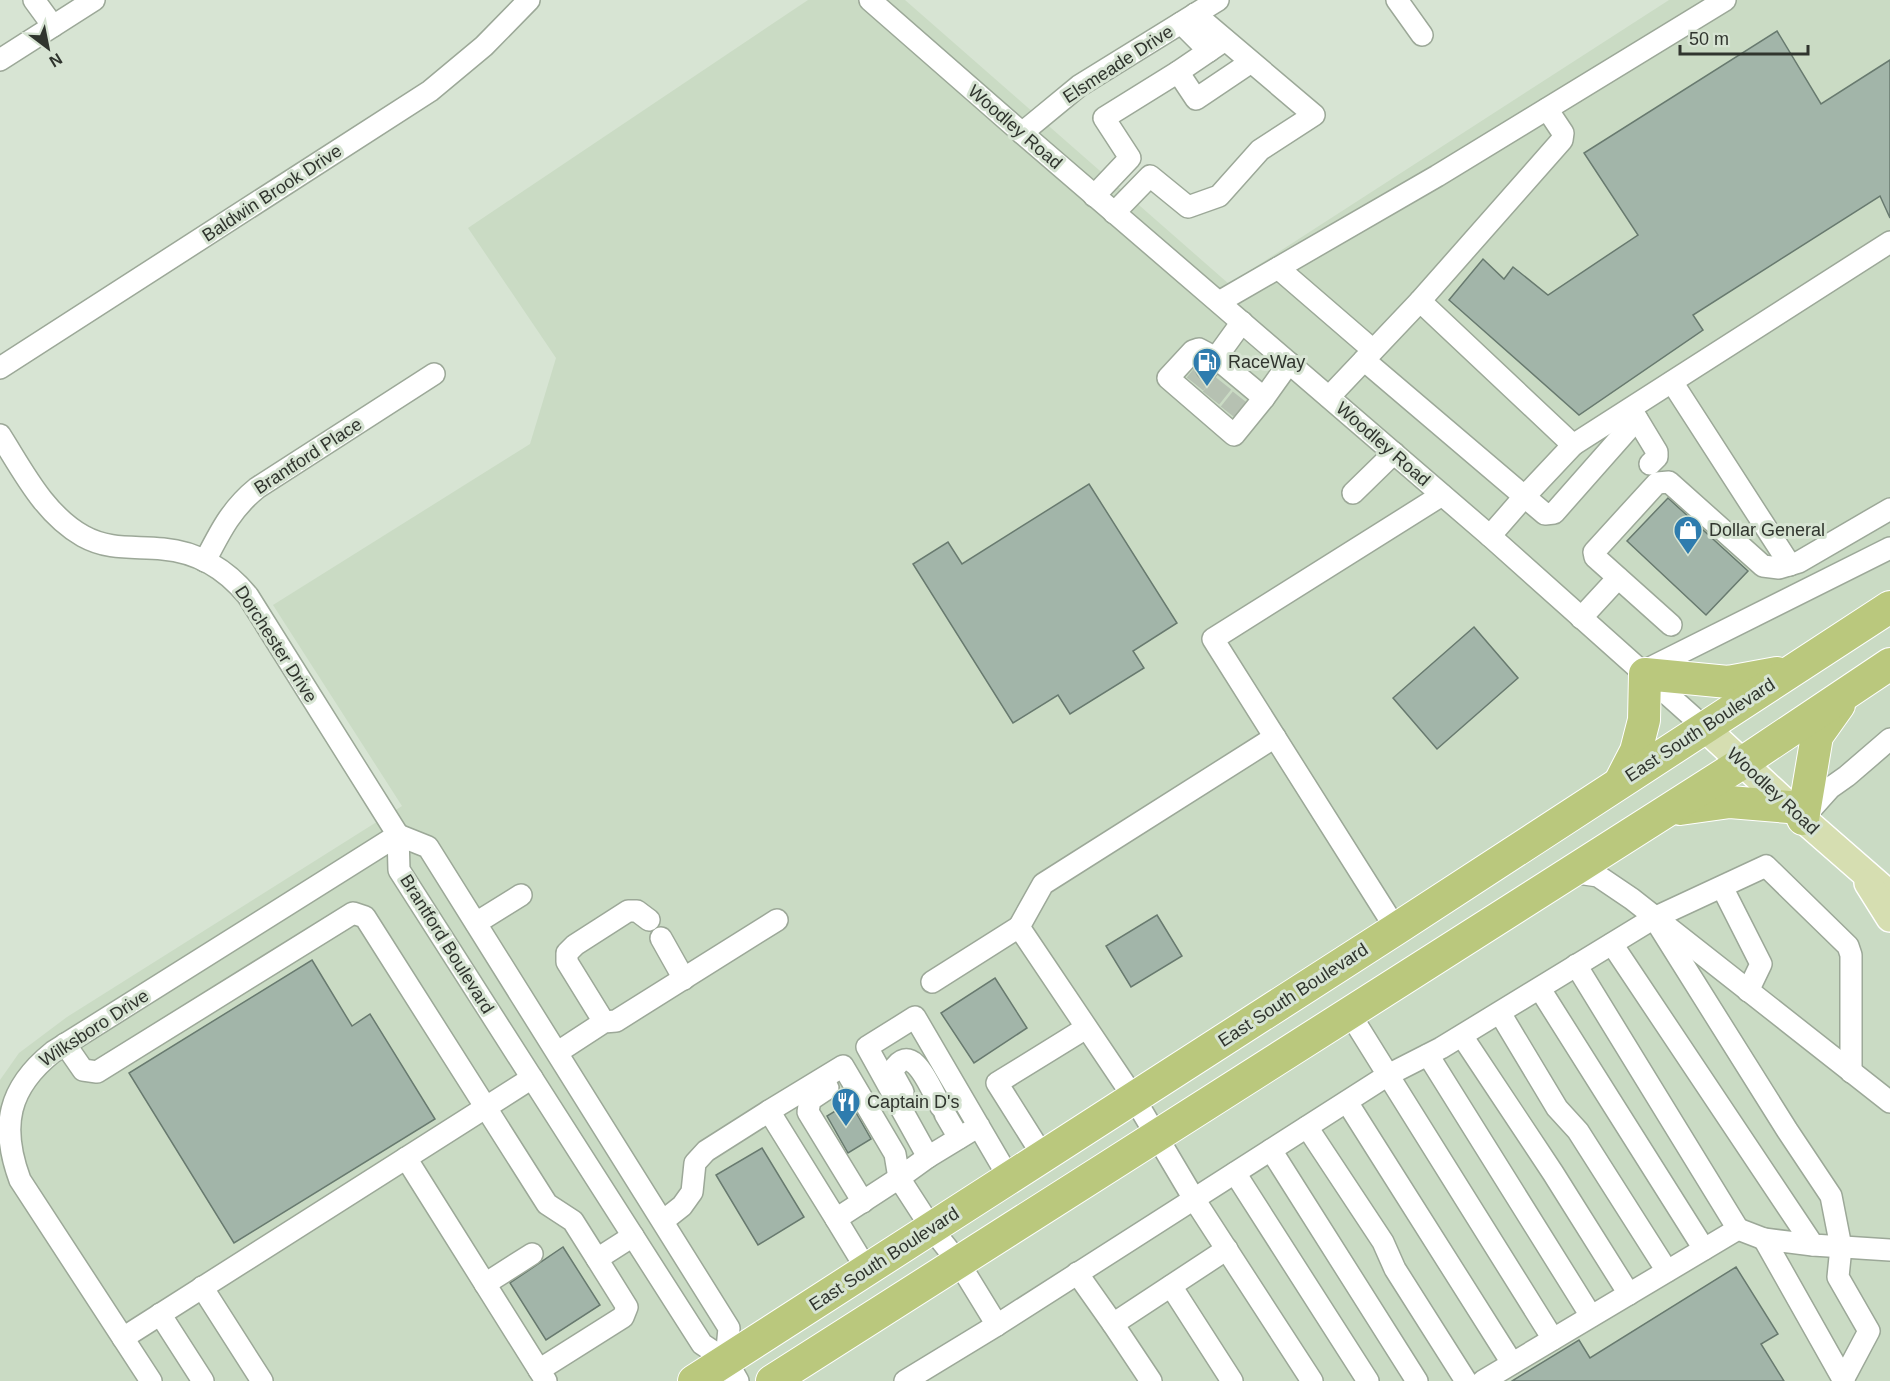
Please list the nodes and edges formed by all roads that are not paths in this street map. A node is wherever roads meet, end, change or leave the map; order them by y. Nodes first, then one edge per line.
1 (34, 0) edge
2 (94, 0) edge
3 (529, 0) edge
4 (870, 0) edge
5 (1218, 0) edge
6 (1397, 0) edge
7 (1725, 0) edge
8 (1188, 18) junction
9 (53, 26) junction
10 (1422, 35) dead end
11 (1217, 45) junction
12 (0, 60) edge
13 (1251, 62) junction
14 (1178, 72) junction
15 (1547, 108) junction
16 (1022, 133) junction
17 (1094, 196) junction
18 (1114, 213) junction
19 (1890, 242) edge
20 (1278, 268) junction
21 (1420, 301) junction
22 (1219, 303) junction
23 (1242, 322) junction
24 (1369, 355) junction
25 (1288, 363) junction
26 (0, 368) edge
27 (434, 374) dead end
28 (1672, 382) junction
29 (1209, 383) junction
30 (1329, 397) junction
31 (1241, 404) junction
32 (1634, 414) junction
33 (0, 435) edge
34 (1574, 445) junction
35 (1394, 453) junction
36 (1650, 464) dead end
37 (1353, 493) dead end
38 (1442, 495) junction
39 (1524, 497) junction
40 (1890, 510) edge
41 (1490, 536) junction
42 (1890, 548) edge
43 (205, 561) junction
44 (1790, 565) junction
45 (1618, 578) junction
46 (1890, 607) edge
47 (1581, 618) junction
48 (1671, 625) dead end
49 (1890, 664) edge
50 (1790, 671) junction
51 (1643, 673) junction
52 (1848, 692) junction
53 (1704, 727) junction
54 (1275, 737) junction
55 (1890, 739) edge
56 (1742, 763) junction
57 (1620, 782) junction
58 (1667, 811) junction
59 (1796, 813) junction
60 (398, 835) junction
61 (1860, 869) junction
62 (1571, 872) junction
63 (1722, 887) junction
64 (521, 895) dead end
65 (1890, 895) edge
66 (1654, 918) junction
67 (1890, 918) edge
68 (649, 920) dead end
69 (777, 920) dead end
70 (476, 923) junction
71 (1019, 927) junction
72 (1396, 929) junction
73 (661, 938) dead end
74 (1612, 944) junction
75 (1576, 965) junction
76 (684, 979) junction
77 (932, 982) dead end
78 (1540, 989) junction
79 (1748, 991) junction
80 (1500, 1013) junction
81 (1350, 1014) junction
82 (604, 1022) junction
83 (1086, 1028) junction
84 (1462, 1036) junction
85 (65, 1044) junction
86 (558, 1052) junction
87 (935, 1052) junction
88 (1428, 1055) junction
89 (917, 1064) junction
90 (1851, 1072) junction
91 (1388, 1075) junction
92 (532, 1078) junction
93 (1134, 1098) junction
94 (862, 1100) junction
95 (1347, 1102) junction
96 (1890, 1102) edge
97 (485, 1108) junction
98 (770, 1111) junction
99 (5, 1118) edge
100 (979, 1126) junction
101 (1307, 1127) junction
102 (924, 1138) junction
103 (959, 1138) junction
104 (1157, 1138) junction
105 (1271, 1150) junction
106 (1043, 1156) junction
107 (406, 1158) junction
108 (1235, 1173) junction
109 (899, 1178) junction
110 (1009, 1179) junction
111 (1194, 1199) junction
112 (863, 1202) junction
113 (836, 1219) junction
114 (663, 1221) junction
115 (1738, 1228) junction
116 (932, 1229) junction
117 (633, 1236) junction
118 (1764, 1239) junction
119 (1813, 1245) junction
120 (1840, 1247) junction
121 (1227, 1249) junction
122 (1704, 1249) junction
123 (1890, 1250) edge
124 (532, 1254) dead end
125 (597, 1259) junction
126 (959, 1263) junction
127 (867, 1270) junction
128 (1667, 1271) junction
129 (1077, 1272) junction
130 (485, 1284) junction
131 (1171, 1286) junction
132 (202, 1287) junction
133 (1629, 1294) junction
134 (160, 1314) junction
135 (1591, 1316) junction
136 (1113, 1324) junction
137 (997, 1325) junction
138 (123, 1338) junction
139 (1552, 1339) junction
140 (1512, 1363) junction
141 (732, 1371) edge
142 (543, 1376) edge
143 (151, 1381) edge
144 (203, 1381) edge
145 (262, 1381) edge
146 (694, 1381) edge
147 (772, 1381) edge
148 (905, 1381) edge
149 (1151, 1381) edge
150 (1232, 1381) edge
151 (1312, 1381) edge
152 (1368, 1381) edge
153 (1417, 1381) edge
154 (1466, 1381) edge
155 (1483, 1381) edge
156 (1844, 1381) edge

1 - 9 street
2 - 9 street
3 - 26 street, Baldwin Brook Drive
4 - 16 street, Woodley Road
5 - 8 street, Elsmeade Drive
6 - 10 street
7 - 15 street
8 - 11 street
8 - 16 street, Elsmeade Drive
9 - 12 street
11 - 13 street
11 - 14 street
13 - 14 street
13 - 18 street
14 - 17 street
15 - 20 street
15 - 21 street
16 - 17 street, Woodley Road
17 - 18 street, Woodley Road
18 - 22 street, Woodley Road
19 - 28 street
20 - 22 street
20 - 24 street
21 - 24 street
21 - 34 street
22 - 23 street, Woodley Road
23 - 25 street, Woodley Road
23 - 29 street
24 - 30 street
24 - 39 street
25 - 30 street, Woodley Road
25 - 31 street
27 - 43 street, Brantford Place
28 - 32 street
28 - 44 street
29 - 31 street
29 - 31 street
30 - 35 street, Woodley Road
32 - 34 street
32 - 36 street
32 - 39 street
33 - 43 street, Dorchester Drive
34 - 39 street
35 - 37 street
35 - 38 street, Woodley Road
38 - 41 street, Woodley Road
38 - 54 street
39 - 41 street
40 - 44 street
41 - 47 street, Woodley Road
42 - 51 street
43 - 60 street, Dorchester Drive
44 - 45 street
45 - 47 street
45 - 48 street
46 - 50 highway, East South Boulevard
47 - 51 street, Woodley Road
49 - 52 highway
50 - 51 highway
50 - 53 highway, East South Boulevard
51 - 53 street, Woodley Road
51 - 57 highway
52 - 56 highway
52 - 59 highway
53 - 56 main road, Woodley Road
53 - 57 highway, East South Boulevard
54 - 71 street
54 - 72 street
55 - 59 street
56 - 58 highway
56 - 59 main road, Woodley Road
57 - 72 highway, East South Boulevard
58 - 59 highway
58 - 62 highway
59 - 61 main road, Woodley Road
60 - 70 street, Brantford Boulevard
60 - 85 street, Wilksboro Drive
60 - 92 street, Brantford Boulevard
61 - 65 main road, Woodley Road
61 - 67 main road
62 - 66 street
62 - 81 highway
63 - 66 street
63 - 79 street
63 - 90 street
64 - 70 street
66 - 74 street
66 - 79 street
66 - 120 street
68 - 82 street
69 - 76 street
70 - 86 street, Brantford Boulevard
71 - 77 street
71 - 83 street
72 - 93 highway, East South Boulevard
73 - 76 street
74 - 75 street
74 - 119 street
75 - 78 street
75 - 115 street
76 - 82 street
78 - 80 street
78 - 122 street
79 - 90 street
80 - 84 street
80 - 128 street
81 - 91 street
81 - 104 highway
82 - 86 street
83 - 93 street
83 - 106 street
84 - 88 street
84 - 133 street
85 - 97 street
85 - 99 street, Wilksboro Drive
86 - 114 street, Brantford Boulevard
87 - 89 street
87 - 100 street
87 - 102 street
88 - 91 street
88 - 135 street
89 - 102 street
89 - 103 street
90 - 96 street
91 - 95 street
91 - 139 street
92 - 97 street
92 - 117 street, Brantford Boulevard
93 - 104 street
93 - 106 highway, East South Boulevard
94 - 98 street
94 - 109 street
94 - 112 street
95 - 101 street
95 - 140 street
97 - 107 street
97 - 125 street
98 - 113 street
98 - 114 street
99 - 138 street, Wilksboro Drive
100 - 103 street
100 - 110 street
101 - 105 street
101 - 154 street
102 - 103 street
102 - 109 street
104 - 111 street
104 - 126 highway
105 - 108 street
105 - 153 street
106 - 110 highway, East South Boulevard
107 - 130 street
107 - 132 street
108 - 111 street
108 - 152 street
109 - 112 street
109 - 116 street
110 - 116 highway, East South Boulevard
111 - 121 street
111 - 129 street
112 - 113 street
113 - 127 street
114 - 141 street, Brantford Boulevard
115 - 118 street
115 - 122 street
116 - 126 street
116 - 127 highway, East South Boulevard
117 - 125 street
117 - 141 street, Brantford Boulevard
118 - 119 street
118 - 156 street
119 - 120 street
120 - 123 street
120 - 156 street
121 - 131 street
121 - 151 street
122 - 128 street
124 - 130 street
125 - 142 street
126 - 137 street
126 - 147 highway
127 - 141 highway, East South Boulevard
128 - 133 street
129 - 136 street
129 - 137 street
130 - 142 street
131 - 136 street
131 - 150 street
132 - 134 street
132 - 145 street
133 - 135 street
134 - 138 street
134 - 144 street
135 - 139 street
136 - 149 street
137 - 148 street
138 - 143 street, Wilksboro Drive
139 - 140 street
140 - 155 street
141 - 146 highway, East South Boulevard

